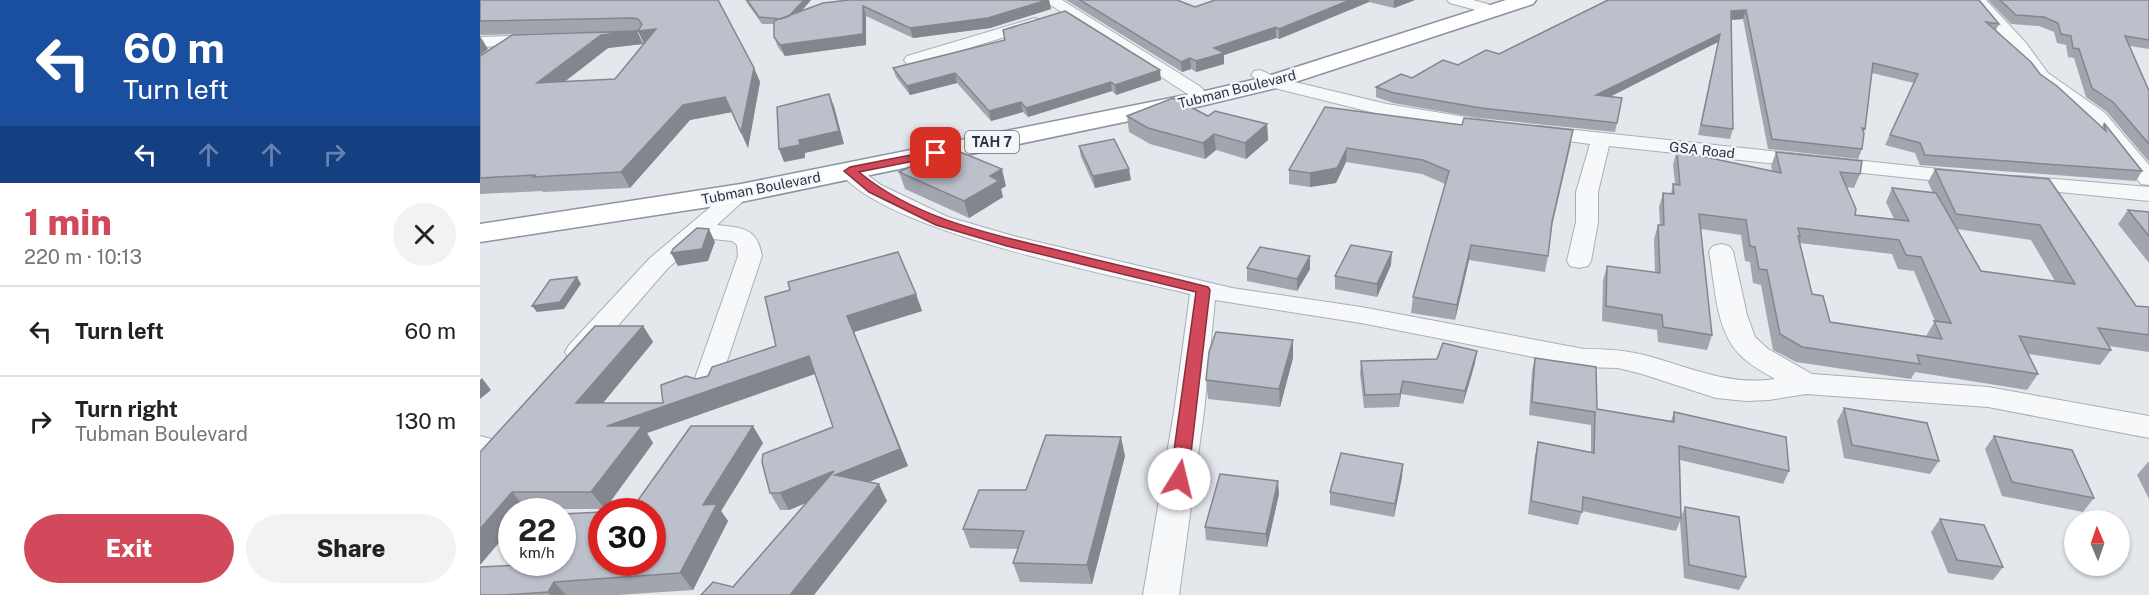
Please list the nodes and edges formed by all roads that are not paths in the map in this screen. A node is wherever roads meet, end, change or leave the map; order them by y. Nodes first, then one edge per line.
1 (1051, 0) edge
2 (1455, 0) edge
3 (1527, 0) edge
4 (1978, 0) edge
5 (1493, 4) edge
6 (1066, 12) junction
7 (515, 40) junction
8 (551, 40) edge
9 (480, 42) edge
10 (492, 57) edge
11 (913, 60) edge
12 (1266, 78) junction
13 (1194, 91) junction
14 (1601, 139) junction
15 (850, 171) junction
16 (2149, 190) edge
17 (741, 193) junction
18 (480, 224) edge
19 (697, 230) junction
20 (480, 233) edge
21 (1721, 251) dead end
22 (1579, 261) dead end
23 (1203, 290) junction
24 (563, 370) edge
25 (706, 384) edge
26 (1806, 384) junction
27 (2149, 427) edge
28 (1161, 595) edge

1 - 6 street
2 - 5 street
3 - 12 highway, Tubman Boulevard / TAH 7
4 - 16 street
5 - 12 highway, Tubman Boulevard / TAH 7
6 - 11 street
6 - 13 street
7 - 8 street
7 - 9 street
7 - 10 street
12 - 13 highway, Tubman Boulevard / TAH 7
12 - 14 street, GSA Road
12 - 15 highway, Tubman Boulevard / TAH 7
13 - 18 highway, Tubman Boulevard / TAH 7
14 - 16 street, GSA Road
14 - 22 street
15 - 17 highway, Tubman Boulevard / TAH 7
15 - 23 street
17 - 19 street
17 - 20 highway, Tubman Boulevard / TAH 7
19 - 24 street
19 - 25 street
21 - 26 street
23 - 26 street
23 - 28 street
26 - 27 street

